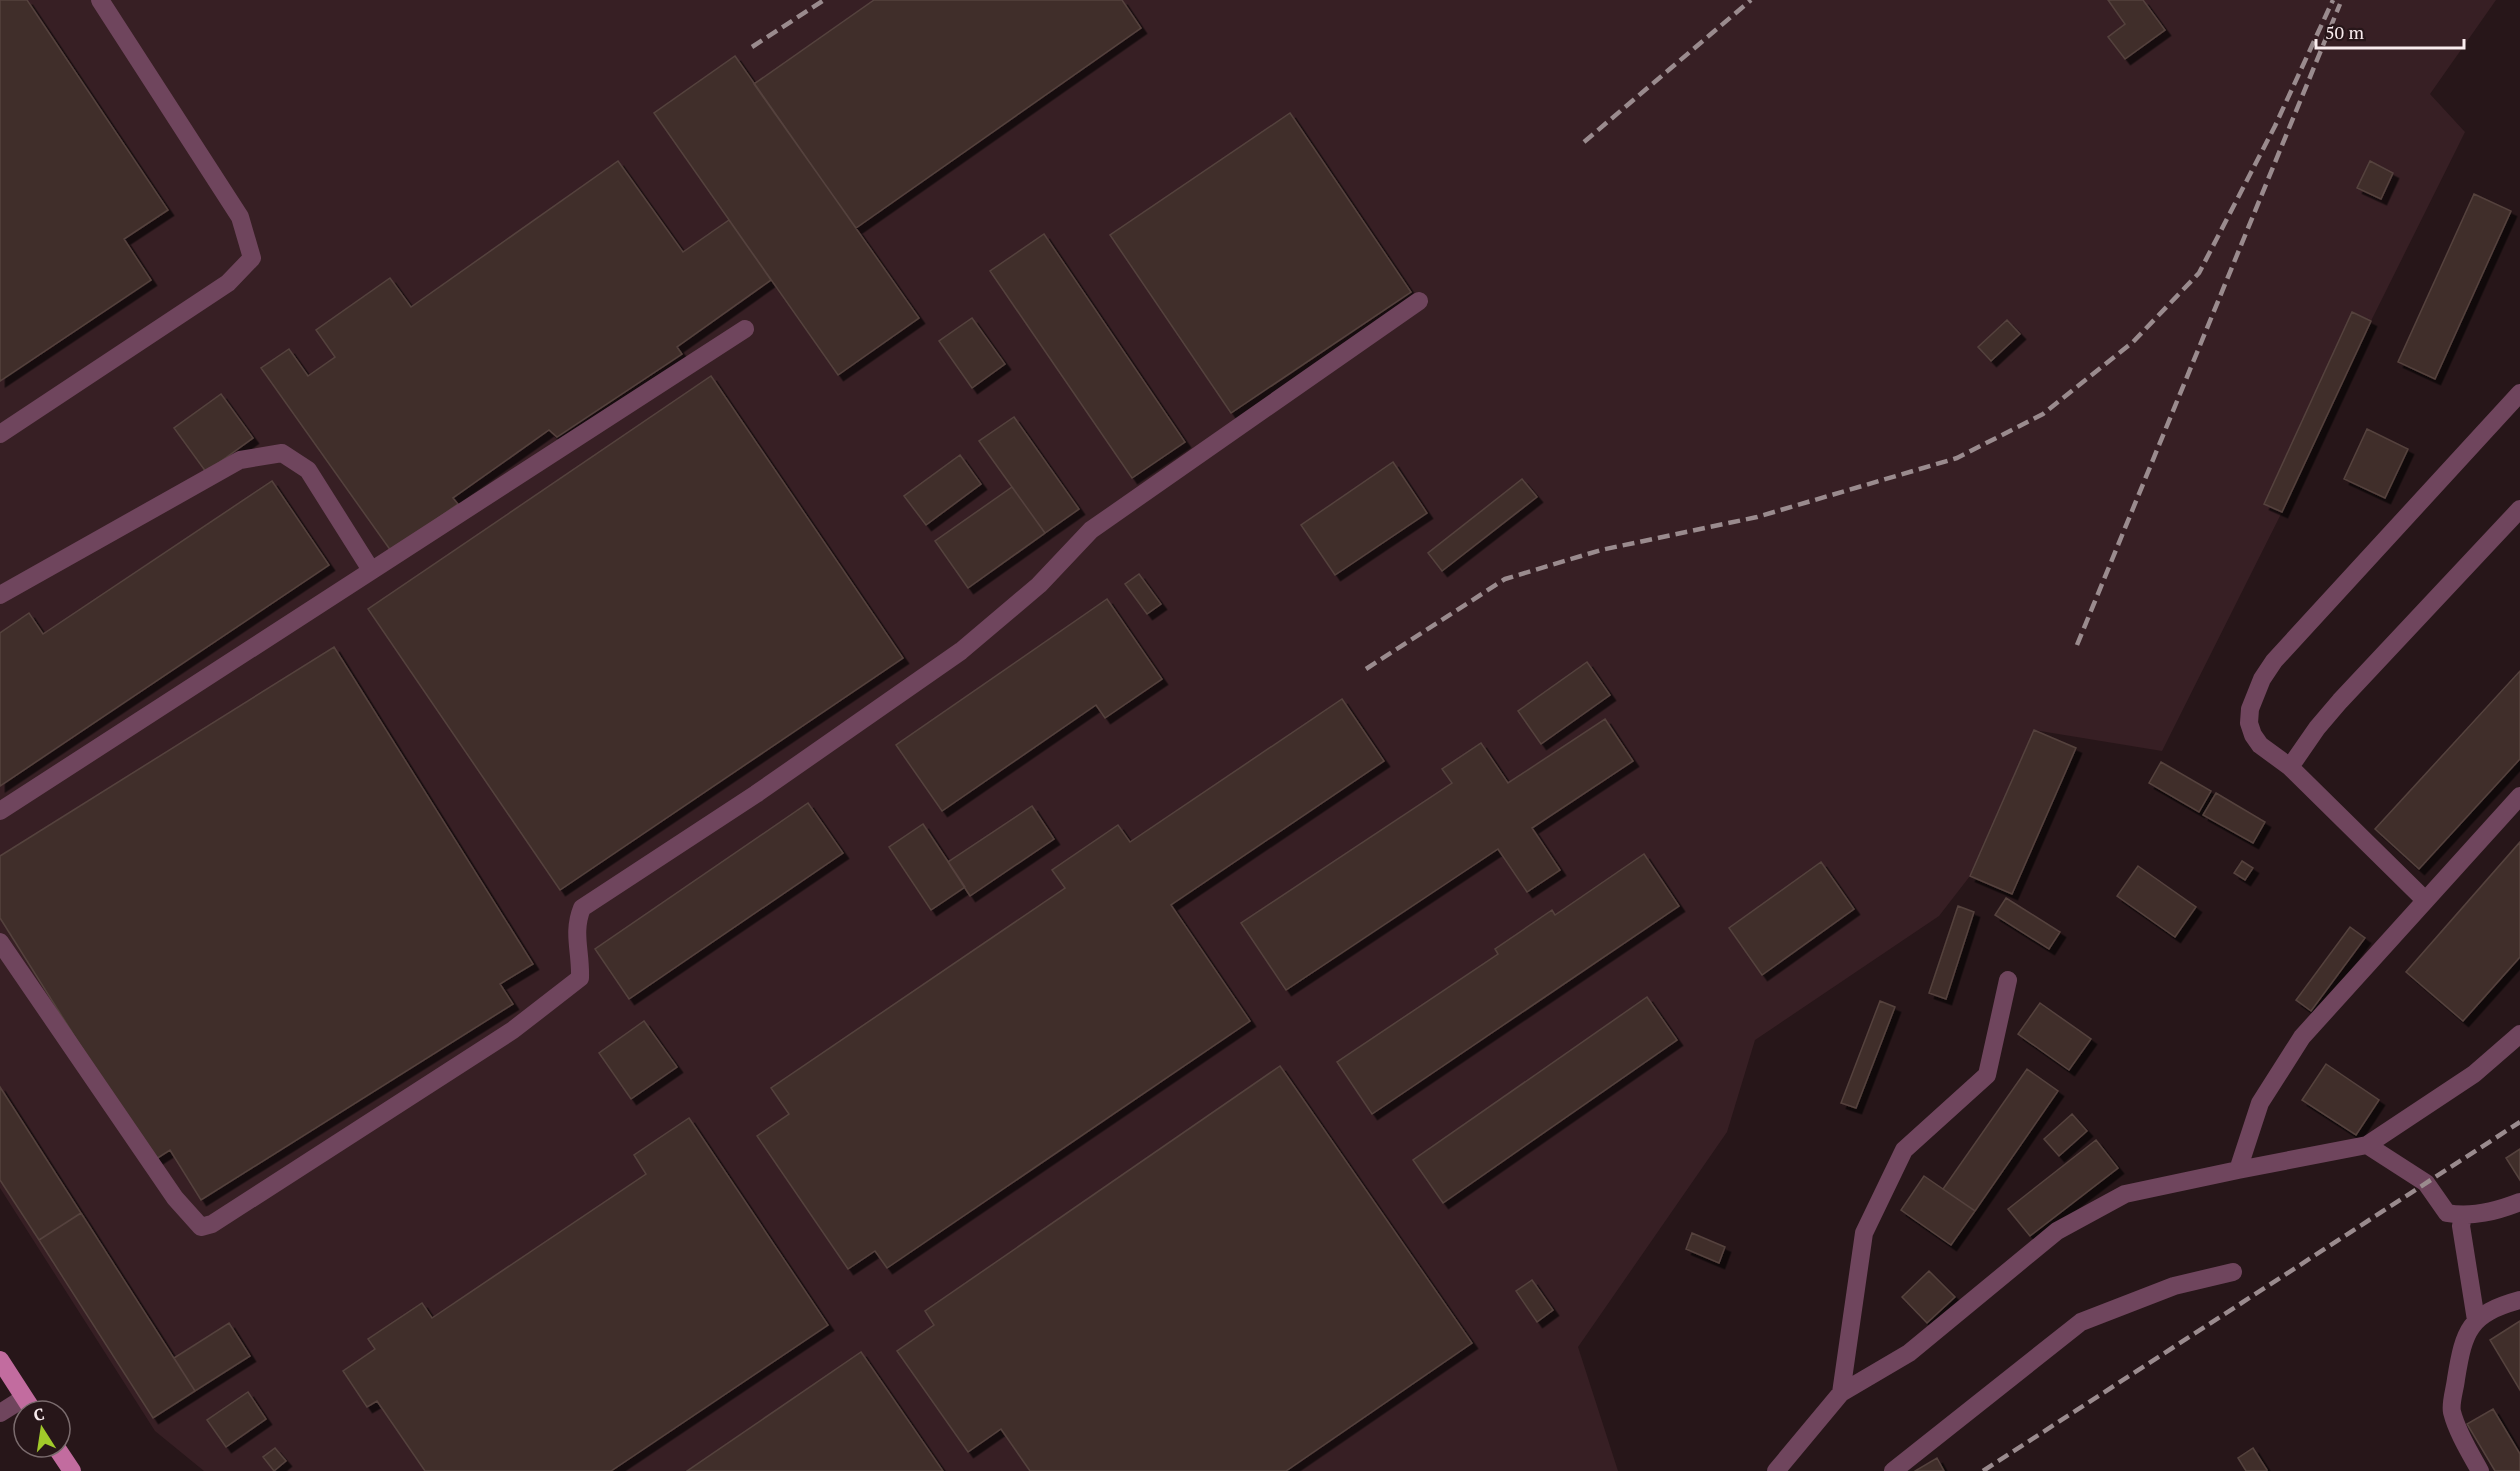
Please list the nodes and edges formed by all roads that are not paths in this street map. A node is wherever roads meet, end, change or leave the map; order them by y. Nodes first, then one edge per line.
1 (99, 0) edge
2 (1419, 301) dead end
3 (745, 329) dead end
4 (2520, 393) edge
5 (0, 434) edge
6 (2520, 509) edge
7 (371, 570) junction
8 (0, 595) edge
9 (2290, 767) junction
10 (2520, 796) edge
11 (0, 812) edge
12 (2426, 900) junction
13 (0, 942) edge
14 (2008, 980) dead end
15 (2520, 1034) edge
16 (2367, 1145) junction
17 (2238, 1170) junction
18 (2520, 1202) edge
19 (2463, 1216) junction
20 (2233, 1272) dead end
21 (2520, 1300) edge
22 (2476, 1320) junction
23 (0, 1360) edge
24 (1841, 1393) junction
25 (25, 1399) edge
26 (1776, 1471) edge
27 (1893, 1471) edge
28 (2480, 1471) edge

1 - 5 street
2 - 13 street
3 - 7 street
4 - 9 street
6 - 9 street
7 - 8 street
7 - 11 street
9 - 12 street
10 - 12 street
12 - 17 street
14 - 24 street
15 - 16 street
16 - 17 street
16 - 19 street
17 - 24 street
18 - 19 street
19 - 22 street
20 - 27 street
21 - 22 street
22 - 28 street
23 - 25 main road
24 - 26 street

